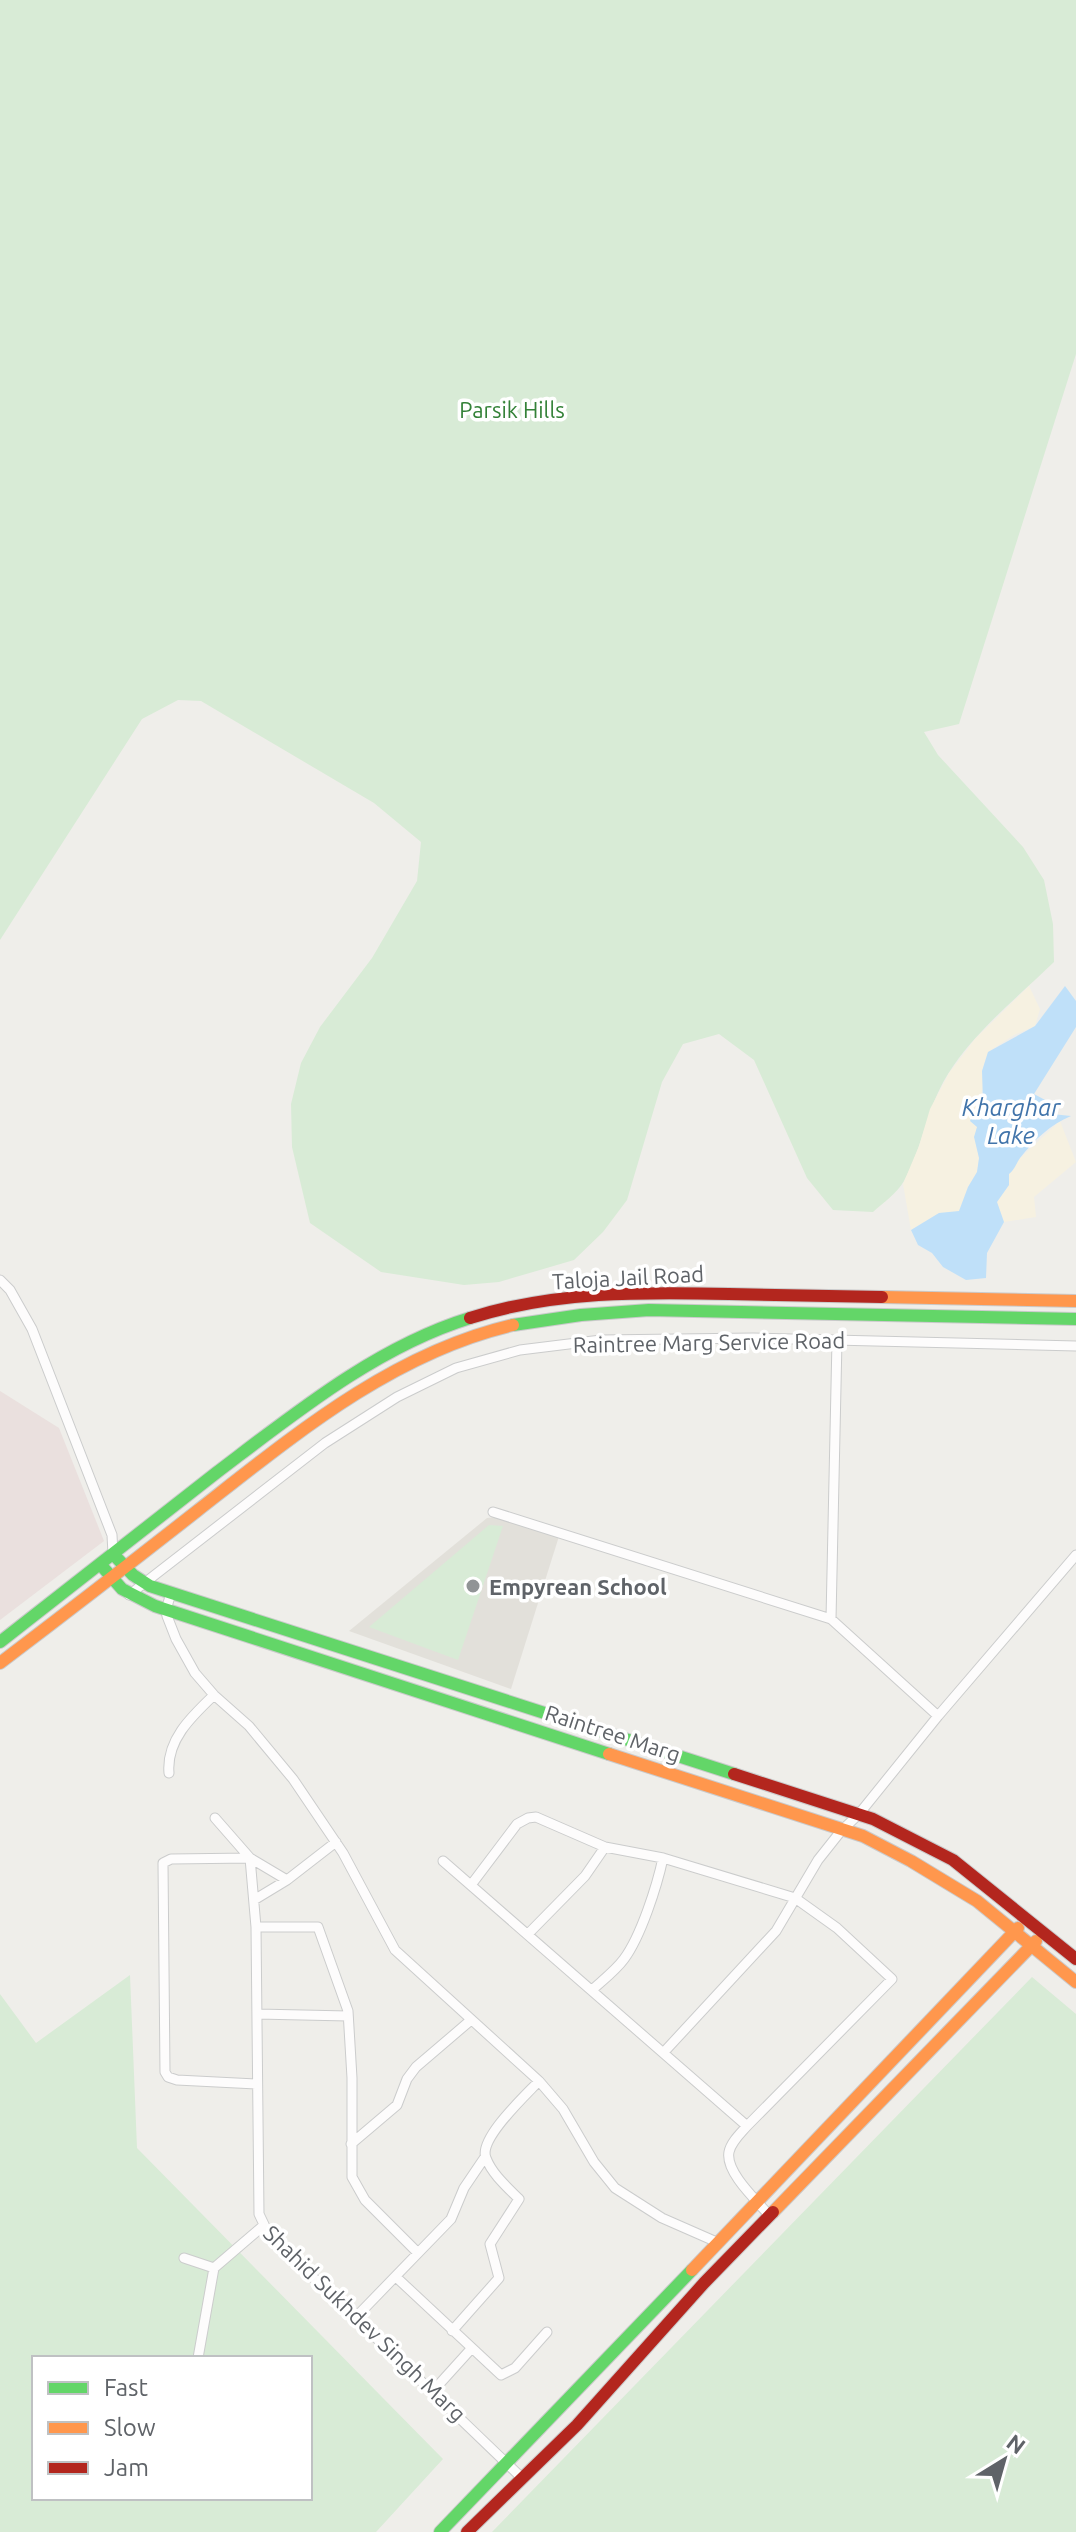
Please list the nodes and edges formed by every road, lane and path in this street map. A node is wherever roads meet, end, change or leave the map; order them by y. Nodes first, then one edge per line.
1 (0, 1280) edge
2 (1076, 1301) edge
3 (1076, 1319) edge
4 (837, 1340) junction
5 (1076, 1346) edge
6 (493, 1512) dead end
7 (113, 1554) junction
8 (1076, 1555) edge
9 (100, 1564) junction
10 (125, 1568) junction
11 (111, 1578) junction
12 (144, 1583) junction
13 (171, 1593) junction
14 (129, 1595) junction
15 (166, 1610) junction
16 (831, 1619) junction
17 (0, 1642) edge
18 (0, 1663) edge
19 (214, 1695) junction
20 (938, 1716) junction
21 (169, 1773) dead end
22 (859, 1814) junction
23 (215, 1818) dead end
24 (841, 1831) junction
25 (336, 1842) junction
26 (605, 1847) junction
27 (250, 1858) junction
28 (663, 1858) junction
29 (443, 1861) dead end
30 (287, 1880) junction
31 (471, 1885) junction
32 (795, 1898) junction
33 (254, 1900) junction
34 (1028, 1918) junction
35 (256, 1927) junction
36 (1015, 1931) junction
37 (1043, 1932) junction
38 (528, 1934) junction
39 (1032, 1946) junction
40 (1076, 1959) edge
41 (1076, 1982) edge
42 (592, 1990) junction
43 (257, 2014) junction
44 (348, 2016) junction
45 (471, 2020) junction
46 (664, 2052) junction
47 (539, 2081) junction
48 (257, 2084) junction
49 (747, 2126) junction
50 (351, 2144) junction
51 (485, 2157) junction
52 (758, 2202) junction
53 (770, 2216) junction
54 (263, 2226) junction
55 (719, 2243) junction
56 (418, 2253) junction
57 (184, 2258) dead end
58 (699, 2263) junction
59 (214, 2268) junction
60 (396, 2277) junction
61 (708, 2280) junction
62 (356, 2317) junction
63 (452, 2331) junction
64 (547, 2332) dead end
65 (628, 2336) junction
66 (471, 2349) junction
67 (643, 2352) junction
68 (198, 2356) edge
69 (433, 2391) junction
70 (512, 2458) junction
71 (528, 2474) junction
72 (440, 2532) edge
73 (467, 2532) edge

1 - 7 street
2 - 7 main road, Taloja Jail Road
3 - 10 main road, Taloja Jail Road
4 - 5 street, Raintree Marg Service Road
4 - 12 street, Raintree Marg Service Road
4 - 16 street
6 - 16 street
7 - 9 main road
7 - 10 main road, Raintree Marg
8 - 20 street
9 - 11 main road, Raintree Marg
9 - 17 main road
10 - 11 main road
10 - 12 main road, Raintree Marg
11 - 14 main road, Raintree Marg
11 - 18 main road
12 - 13 main road, Raintree Marg
12 - 14 street, Raintree Marg Service Road
13 - 15 street
13 - 22 main road, Raintree Marg
14 - 15 main road, Raintree Marg
15 - 19 street
15 - 24 main road, Raintree Marg
16 - 20 street
19 - 21 street
19 - 25 street
20 - 22 street
22 - 24 street
22 - 34 main road, Raintree Marg
23 - 27 street
24 - 32 street
24 - 36 main road, Raintree Marg
25 - 30 street
25 - 45 street
26 - 28 street
26 - 31 street
26 - 38 street
27 - 30 street
27 - 33 street, Shahid Sukhdev Singh Marg
27 - 48 street
28 - 32 street
28 - 42 street
29 - 31 street
30 - 33 street
31 - 38 street
32 - 46 street
32 - 49 street
33 - 35 street, Shahid Sukhdev Singh Marg
34 - 36 main road
34 - 37 main road, Raintree Marg
35 - 43 street, Shahid Sukhdev Singh Marg
35 - 44 street
36 - 39 main road, Raintree Marg
36 - 52 main road
37 - 39 main road
37 - 40 main road, Raintree Marg
38 - 42 street
39 - 41 main road, Raintree Marg
39 - 53 main road
42 - 46 street
43 - 44 street
43 - 48 street, Shahid Sukhdev Singh Marg
44 - 50 street
45 - 47 street
45 - 50 street
46 - 49 street
47 - 51 street
47 - 55 street
48 - 54 street, Shahid Sukhdev Singh Marg
49 - 52 street
50 - 56 street
51 - 56 street
51 - 63 street
52 - 53 street
52 - 55 main road
53 - 61 main road
54 - 59 street
54 - 62 street, Shahid Sukhdev Singh Marg
55 - 58 main road
56 - 60 street
57 - 59 street
58 - 61 main road
58 - 65 main road
59 - 68 street
60 - 62 street
60 - 63 street
61 - 67 main road
62 - 69 street, Shahid Sukhdev Singh Marg
63 - 66 street
64 - 66 street
65 - 67 main road
65 - 70 main road
66 - 69 street
67 - 71 main road
69 - 70 street, Shahid Sukhdev Singh Marg
70 - 71 main road
70 - 72 main road
71 - 73 main road

